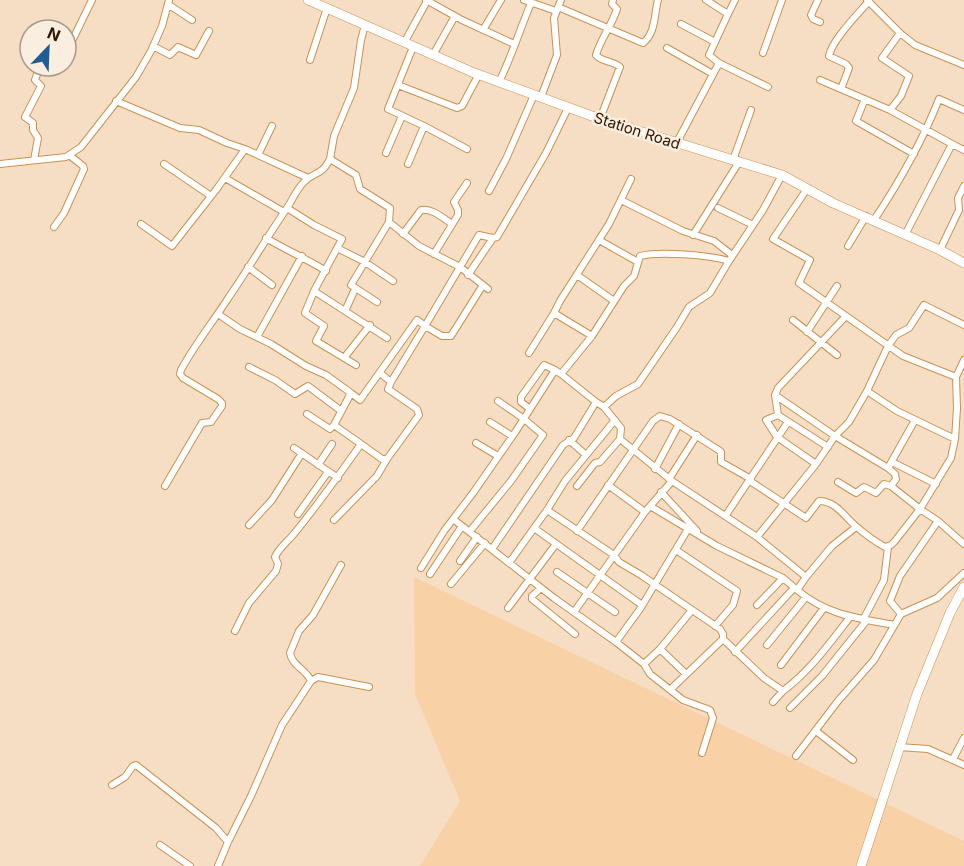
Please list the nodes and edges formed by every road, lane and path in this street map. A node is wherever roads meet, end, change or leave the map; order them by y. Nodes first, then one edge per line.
1 (92, 0) edge
2 (426, 0) edge
3 (501, 0) edge
4 (524, 0) edge
5 (613, 0) edge
6 (658, 0) edge
7 (706, 0) edge
8 (735, 0) edge
9 (782, 0) edge
10 (818, 0) edge
11 (868, 0) edge
12 (312, 1) edge
13 (169, 3) edge
14 (531, 3) junction
15 (558, 6) edge
16 (327, 8) junction
17 (728, 14) junction
18 (455, 16) junction
19 (192, 20) dead end
20 (820, 22) dead end
21 (681, 24) dead end
22 (365, 25) junction
23 (608, 28) junction
24 (78, 30) edge
25 (483, 30) junction
26 (209, 31) dead end
27 (900, 33) junction
28 (716, 42) junction
29 (404, 43) junction
30 (514, 44) junction
31 (153, 46) junction
32 (413, 47) junction
33 (667, 48) dead end
34 (763, 53) dead end
35 (433, 55) junction
36 (310, 60) dead end
37 (719, 63) junction
38 (964, 65) edge
39 (479, 74) junction
40 (713, 74) junction
41 (36, 78) edge
42 (820, 80) dead end
43 (499, 82) junction
44 (398, 85) junction
45 (768, 87) dead end
46 (841, 89) junction
47 (537, 96) junction
48 (865, 99) junction
49 (116, 100) junction
50 (568, 108) junction
51 (751, 110) dead end
52 (890, 110) junction
53 (964, 110) edge
54 (402, 116) junction
55 (600, 119) junction
56 (272, 126) dead end
57 (424, 126) junction
58 (926, 129) junction
59 (676, 144) junction
60 (952, 144) junction
61 (245, 148) junction
62 (467, 148) dead end
63 (964, 150) edge
64 (386, 153) dead end
65 (914, 154) junction
66 (69, 155) junction
67 (258, 155) junction
68 (330, 159) junction
69 (34, 160) junction
70 (736, 161) junction
71 (0, 164) edge
72 (164, 164) dead end
73 (408, 164) dead end
74 (782, 175) junction
75 (225, 178) junction
76 (308, 178) junction
77 (631, 179) dead end
78 (467, 183) dead end
79 (964, 186) edge
80 (807, 189) junction
81 (489, 191) dead end
82 (211, 196) junction
83 (621, 200) junction
84 (718, 208) dead end
85 (286, 210) junction
86 (870, 218) junction
87 (389, 222) junction
88 (141, 224) dead end
89 (452, 224) junction
90 (753, 225) junction
91 (54, 227) dead end
92 (404, 234) junction
93 (693, 235) junction
94 (905, 235) junction
95 (266, 238) junction
96 (493, 238) junction
97 (599, 240) junction
98 (848, 246) dead end
99 (339, 249) junction
100 (940, 250) junction
101 (434, 254) junction
102 (302, 256) junction
103 (731, 258) junction
104 (365, 262) junction
105 (638, 262) junction
106 (964, 263) edge
107 (248, 267) junction
108 (460, 267) junction
109 (326, 271) junction
110 (468, 274) junction
111 (577, 275) junction
112 (393, 282) dead end
113 (272, 285) dead end
114 (837, 286) dead end
115 (355, 289) junction
116 (314, 291) junction
117 (614, 301) junction
118 (826, 301) junction
119 (377, 302) dead end
120 (346, 309) junction
121 (554, 313) junction
122 (218, 314) junction
123 (846, 316) junction
124 (793, 320) dead end
125 (370, 325) junction
126 (964, 325) edge
127 (425, 326) junction
128 (807, 332) junction
129 (592, 336) junction
130 (257, 338) junction
131 (387, 338) dead end
132 (822, 344) junction
133 (888, 345) junction
134 (529, 352) dead end
135 (837, 355) dead end
136 (344, 358) junction
137 (964, 360) edge
138 (356, 365) dead end
139 (249, 367) dead end
140 (555, 370) junction
141 (380, 373) junction
142 (561, 374) junction
143 (956, 377) junction
144 (391, 382) junction
145 (867, 391) junction
146 (351, 393) junction
147 (775, 395) junction
148 (956, 397) junction
149 (964, 400) edge
150 (498, 401) dead end
151 (596, 402) junction
152 (604, 407) junction
153 (530, 409) junction
154 (340, 410) junction
155 (306, 414) dead end
156 (778, 415) junction
157 (524, 418) junction
158 (615, 420) junction
159 (915, 420) junction
160 (490, 422) dead end
161 (789, 422) junction
162 (680, 424) junction
163 (334, 425) junction
164 (697, 435) junction
165 (512, 436) junction
166 (835, 436) junction
167 (777, 437) junction
168 (620, 439) junction
169 (955, 439) junction
170 (569, 441) junction
171 (476, 443) dead end
172 (332, 444) dead end
173 (360, 444) junction
174 (828, 447) junction
175 (294, 448) dead end
176 (634, 450) junction
177 (302, 453) junction
178 (586, 455) junction
179 (498, 456) junction
180 (387, 459) junction
181 (816, 464) junction
182 (318, 465) junction
183 (890, 465) junction
184 (655, 469) junction
185 (328, 472) junction
186 (338, 478) junction
187 (670, 480) junction
188 (750, 480) junction
189 (838, 483) dead end
190 (936, 484) junction
191 (608, 485) junction
192 (165, 486) dead end
193 (577, 486) dead end
194 (891, 486) junction
195 (661, 492) junction
196 (783, 503) junction
197 (648, 509) junction
198 (920, 509) junction
199 (547, 510) junction
200 (298, 514) dead end
201 (726, 515) junction
202 (453, 519) junction
203 (334, 520) dead end
204 (938, 521) junction
205 (249, 525) dead end
206 (462, 526) junction
207 (856, 527) junction
208 (534, 528) junction
209 (688, 529) junction
210 (470, 531) junction
211 (577, 531) junction
212 (701, 536) junction
213 (477, 537) junction
214 (757, 537) junction
215 (485, 543) junction
216 (556, 544) junction
217 (964, 544) edge
218 (888, 547) junction
219 (492, 549) junction
220 (676, 550) junction
221 (614, 555) junction
222 (460, 561) dead end
223 (509, 564) junction
224 (341, 565) dead end
225 (421, 568) dead end
226 (556, 572) dead end
227 (964, 573) edge
228 (430, 574) dead end
229 (600, 576) junction
230 (806, 577) junction
231 (783, 578) junction
232 (530, 580) junction
233 (451, 584) dead end
234 (654, 584) junction
235 (964, 587) edge
236 (541, 588) junction
237 (796, 589) junction
238 (587, 594) junction
239 (806, 597) junction
240 (642, 605) junction
241 (757, 605) dead end
242 (508, 608) dead end
243 (824, 608) junction
244 (692, 610) junction
245 (574, 612) junction
246 (615, 612) dead end
247 (901, 614) junction
248 (850, 617) junction
249 (865, 620) junction
250 (894, 625) junction
251 (715, 626) junction
252 (235, 631) dead end
253 (575, 634) dead end
254 (723, 639) junction
255 (616, 642) junction
256 (767, 645) dead end
257 (660, 649) junction
258 (735, 652) junction
259 (644, 664) junction
260 (781, 664) dead end
261 (686, 674) junction
262 (311, 681) junction
263 (369, 687) dead end
264 (670, 690) junction
265 (783, 691) junction
266 (772, 702) dead end
267 (790, 708) dead end
268 (816, 731) junction
269 (964, 738) edge
270 (899, 747) junction
271 (702, 753) dead end
272 (796, 756) dead end
273 (953, 759) junction
274 (854, 760) dead end
275 (964, 765) edge
276 (112, 785) dead end
277 (228, 842) junction
278 (160, 845) dead end
279 (190, 866) edge
280 (218, 866) edge
281 (861, 866) edge

1 - 24 street
2 - 18 street
2 - 29 street
3 - 25 street
4 - 14 street
5 - 23 street
6 - 23 street
7 - 17 street
8 - 17 street
9 - 34 street
10 - 20 street
11 - 27 street
11 - 46 street
12 - 16 main road, Station Road
13 - 19 street
13 - 31 street
14 - 15 street
14 - 30 street
15 - 23 street
15 - 47 street
16 - 22 main road, Station Road
16 - 36 street
17 - 28 street
18 - 25 street
18 - 35 street
21 - 28 street
22 - 29 main road, Station Road
22 - 68 street
23 - 55 street
25 - 30 street
26 - 31 street
27 - 38 street
27 - 52 street
28 - 37 street
29 - 32 main road, Station Road
30 - 43 street
31 - 49 street
32 - 35 main road, Station Road
32 - 44 street
33 - 40 street
35 - 39 main road, Station Road
37 - 40 street
37 - 45 street
39 - 43 main road, Station Road
39 - 44 street
40 - 59 street
41 - 69 street
42 - 46 street
43 - 47 main road, Station Road
44 - 54 street
46 - 48 street
47 - 50 main road, Station Road
47 - 81 street
48 - 52 street
48 - 65 street
49 - 61 street
49 - 66 street
50 - 55 main road, Station Road
50 - 96 street
51 - 70 street
52 - 58 street
53 - 58 street
54 - 57 street
54 - 64 street
55 - 59 main road, Station Road
56 - 67 street
57 - 62 street
57 - 73 street
58 - 60 street
58 - 65 street
59 - 70 main road, Station Road
60 - 63 street
60 - 94 street
61 - 67 street
61 - 75 street
65 - 86 street
66 - 69 street
66 - 91 street
67 - 76 street
68 - 76 street
68 - 87 street
69 - 71 street
70 - 74 main road, Station Road
70 - 93 street
72 - 82 street
74 - 80 main road, Station Road
74 - 90 street
75 - 82 street
75 - 85 street
76 - 85 street
77 - 83 street
78 - 89 street
79 - 100 street
80 - 86 main road, Station Road
80 - 118 street
82 - 88 street
83 - 93 street
83 - 97 street
84 - 90 street
85 - 95 street
85 - 99 street
86 - 94 main road, Station Road
86 - 98 street
87 - 92 street
87 - 104 street
89 - 92 street
89 - 101 street
90 - 103 street
92 - 101 street
93 - 103 street
94 - 100 main road, Station Road
95 - 102 street
95 - 107 street
96 - 108 street
96 - 110 street
97 - 105 street
97 - 111 street
99 - 104 street
99 - 109 street
100 - 106 main road, Station Road
101 - 108 street
102 - 109 street
102 - 130 street
103 - 105 street
103 - 152 street
104 - 112 street
104 - 115 street
105 - 117 street
107 - 113 street
107 - 122 street
108 - 110 street
108 - 127 street
109 - 116 street
110 - 127 street
111 - 117 street
111 - 121 street
114 - 118 street
115 - 119 street
115 - 120 street
116 - 120 street
116 - 136 street
117 - 129 street
118 - 123 street
118 - 128 street
120 - 125 street
121 - 129 street
121 - 134 street
122 - 130 street
122 - 192 street
123 - 132 street
123 - 133 street
124 - 128 street
125 - 131 street
125 - 136 street
126 - 133 street
127 - 141 street
127 - 144 street
128 - 132 street
129 - 142 street
130 - 146 street
132 - 135 street
132 - 147 street
133 - 143 street
133 - 145 street
136 - 138 street
137 - 143 street
139 - 154 street
140 - 142 street
140 - 153 street
140 - 153 street
141 - 144 street
141 - 146 street
142 - 151 street
143 - 148 street
144 - 180 street
145 - 159 street
145 - 166 street
146 - 154 street
147 - 156 street
147 - 166 street
148 - 149 street
148 - 169 street
150 - 157 street
151 - 152 street
151 - 170 street
152 - 158 street
153 - 157 street
154 - 163 street
155 - 163 street
156 - 161 street
156 - 167 street
157 - 165 street
157 - 210 street
158 - 168 street
158 - 178 street
159 - 169 street
159 - 183 street
160 - 165 street
161 - 167 street
161 - 174 street
162 - 164 street
162 - 176 street
162 - 184 street
163 - 173 street
164 - 187 street
164 - 188 street
165 - 179 street
166 - 174 street
166 - 183 street
167 - 181 street
167 - 188 street
168 - 176 street
168 - 193 street
169 - 190 street
170 - 178 street
170 - 219 street
171 - 179 street
172 - 182 street
173 - 180 street
173 - 186 street
174 - 181 street
175 - 177 street
176 - 184 street
176 - 191 street
177 - 182 street
177 - 205 street
178 - 199 street
179 - 202 street
180 - 203 street
181 - 196 street
182 - 185 street
183 - 190 street
183 - 194 street
184 - 187 street
185 - 186 street
185 - 200 street
186 - 252 street
187 - 195 street
187 - 201 street
188 - 196 street
188 - 201 street
189 - 194 street
190 - 198 street
191 - 197 street
191 - 211 street
194 - 198 street
195 - 197 street
195 - 212 street
196 - 207 street
196 - 214 street
197 - 209 street
197 - 221 street
198 - 204 street
198 - 218 street
199 - 208 street
199 - 211 street
201 - 214 street
202 - 206 street
202 - 225 street
204 - 217 street
204 - 247 street
206 - 210 street
206 - 228 street
207 - 218 street
207 - 230 street
208 - 216 street
208 - 223 street
209 - 212 street
209 - 220 street
210 - 213 street
211 - 221 street
212 - 231 street
213 - 215 street
213 - 222 street
214 - 230 street
215 - 219 street
215 - 233 street
216 - 229 street
216 - 232 street
218 - 249 street
219 - 223 street
220 - 234 street
220 - 251 street
221 - 229 street
221 - 234 street
223 - 232 street
224 - 262 street
226 - 238 street
227 - 247 street
229 - 238 street
229 - 240 street
230 - 237 street
231 - 237 street
231 - 241 street
232 - 236 street
232 - 242 street
234 - 240 street
234 - 244 street
235 - 270 main road
236 - 245 street
236 - 253 street
237 - 239 street
237 - 258 street
238 - 245 street
238 - 246 street
239 - 243 street
239 - 256 street
240 - 255 street
243 - 248 street
243 - 260 street
244 - 251 street
244 - 257 street
245 - 255 street
247 - 250 street
248 - 249 street
248 - 265 street
249 - 250 street
249 - 267 street
250 - 268 street
251 - 254 street
254 - 258 street
254 - 261 street
255 - 259 street
257 - 259 street
257 - 261 street
258 - 265 street
259 - 264 street
261 - 264 street
262 - 263 street
262 - 277 street
264 - 271 street
265 - 266 street
268 - 272 street
268 - 274 street
269 - 273 street
270 - 273 street
270 - 281 main road
273 - 275 street
276 - 277 street
277 - 280 street
278 - 279 street

